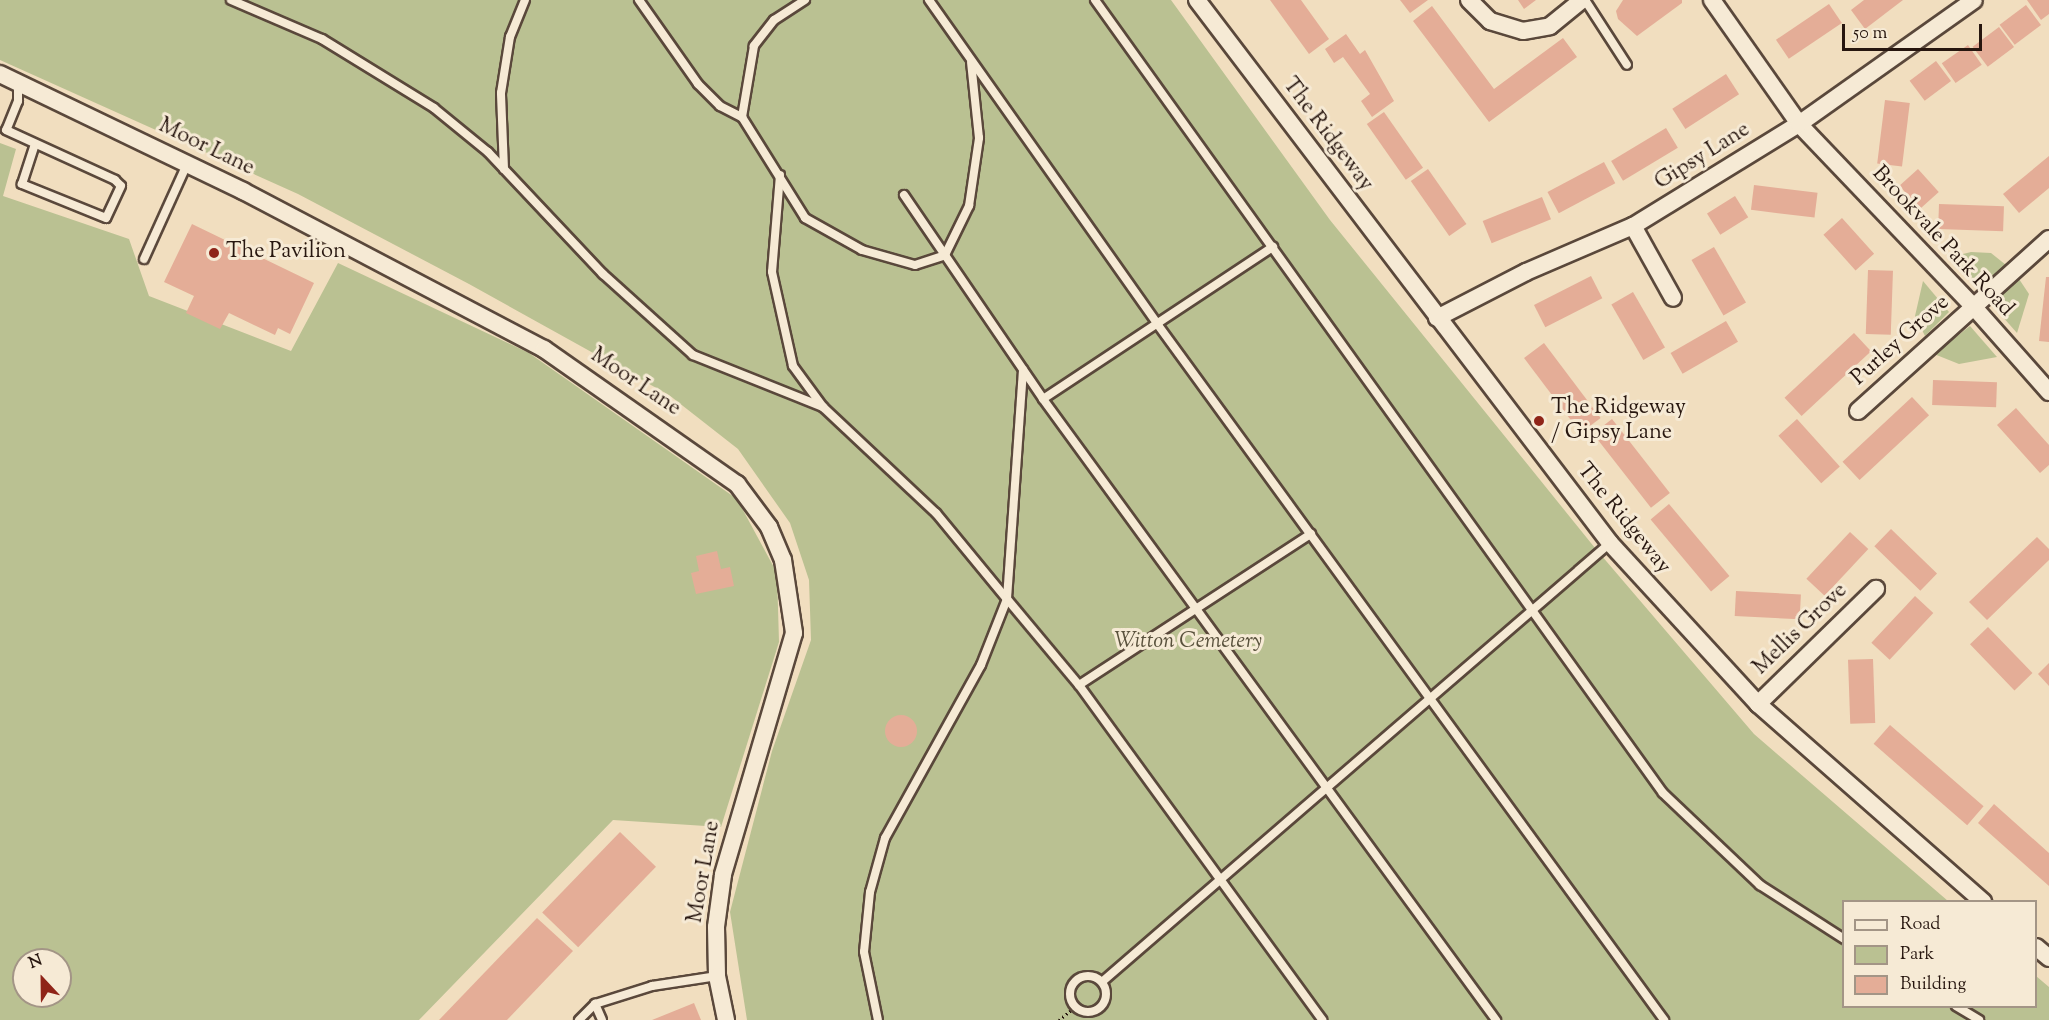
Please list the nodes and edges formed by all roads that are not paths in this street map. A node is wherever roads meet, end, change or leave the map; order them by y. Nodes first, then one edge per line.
1 (231, 0) edge
2 (525, 0) edge
3 (639, 0) edge
4 (805, 0) edge
5 (928, 0) edge
6 (1095, 0) edge
7 (1197, 0) edge
8 (1469, 0) edge
9 (1584, 0) edge
10 (1712, 0) edge
11 (1974, 0) edge
12 (971, 62) junction
13 (1627, 65) dead end
14 (0, 74) edge
15 (17, 81) junction
16 (742, 117) junction
17 (1799, 124) junction
18 (3, 128) edge
19 (34, 144) junction
20 (187, 164) junction
21 (504, 169) junction
22 (780, 175) junction
23 (904, 195) dead end
24 (1633, 226) junction
25 (2049, 239) edge
26 (1273, 247) junction
27 (945, 255) junction
28 (144, 259) dead end
29 (1673, 298) dead end
30 (1973, 306) junction
31 (1437, 318) junction
32 (1158, 325) junction
33 (1023, 370) junction
34 (2049, 392) edge
35 (1043, 399) junction
36 (823, 407) junction
37 (1858, 411) dead end
38 (1311, 534) junction
39 (1610, 543) junction
40 (1876, 589) dead end
41 (1007, 599) junction
42 (1198, 608) junction
43 (1532, 614) junction
44 (1079, 685) junction
45 (1430, 698) junction
46 (1758, 704) junction
47 (1325, 788) junction
48 (1221, 879) junction
49 (1981, 900) edge
50 (1842, 938) edge
51 (2037, 948) edge
52 (2049, 958) edge
53 (717, 976) junction
54 (1103, 981) junction
55 (595, 1004) junction
56 (1959, 1008) edge
57 (579, 1020) edge
58 (602, 1020) edge
59 (726, 1020) edge
60 (878, 1020) edge
61 (1322, 1020) edge
62 (1496, 1020) edge
63 (1664, 1020) edge
64 (1979, 1020) edge

1 - 21 lane
2 - 21 lane
3 - 16 lane
4 - 16 lane
5 - 12 lane
6 - 26 lane
7 - 31 street, The Ridgeway
8 - 9 street
9 - 13 lane
10 - 17 street, Brookvale Park Road
11 - 17 street, Gipsy Lane
12 - 27 lane
12 - 32 lane
14 - 15 street, Moor Lane
15 - 18 lane
15 - 20 street, Moor Lane
16 - 22 lane
17 - 24 street, Gipsy Lane
17 - 30 street, Brookvale Park Road
18 - 19 lane
19 - 19 lane
20 - 28 lane
20 - 53 street, Moor Lane
21 - 36 lane
22 - 27 lane
22 - 36 lane
23 - 27 lane
24 - 29 street
24 - 31 street, Gipsy Lane
25 - 30 street, Purley Grove
26 - 32 lane
26 - 43 lane
27 - 33 lane
30 - 34 street, Brookvale Park Road
30 - 37 street, Purley Grove
31 - 39 street, The Ridgeway
32 - 35 lane
32 - 38 lane
33 - 35 lane
33 - 41 lane
35 - 42 lane
36 - 41 lane
38 - 42 lane
38 - 45 lane
39 - 43 lane
39 - 46 street, The Ridgeway
40 - 46 street, Mellis Grove
41 - 44 lane
41 - 60 lane
42 - 44 lane
42 - 47 lane
43 - 45 lane
43 - 50 lane
44 - 48 lane
45 - 47 lane
45 - 63 lane
46 - 49 street, The Ridgeway
47 - 48 lane
47 - 62 lane
48 - 54 lane
48 - 61 lane
51 - 52 street
53 - 55 lane
53 - 59 street, Moor Lane
54 - 54 lane
55 - 57 lane
55 - 58 lane
56 - 64 lane

